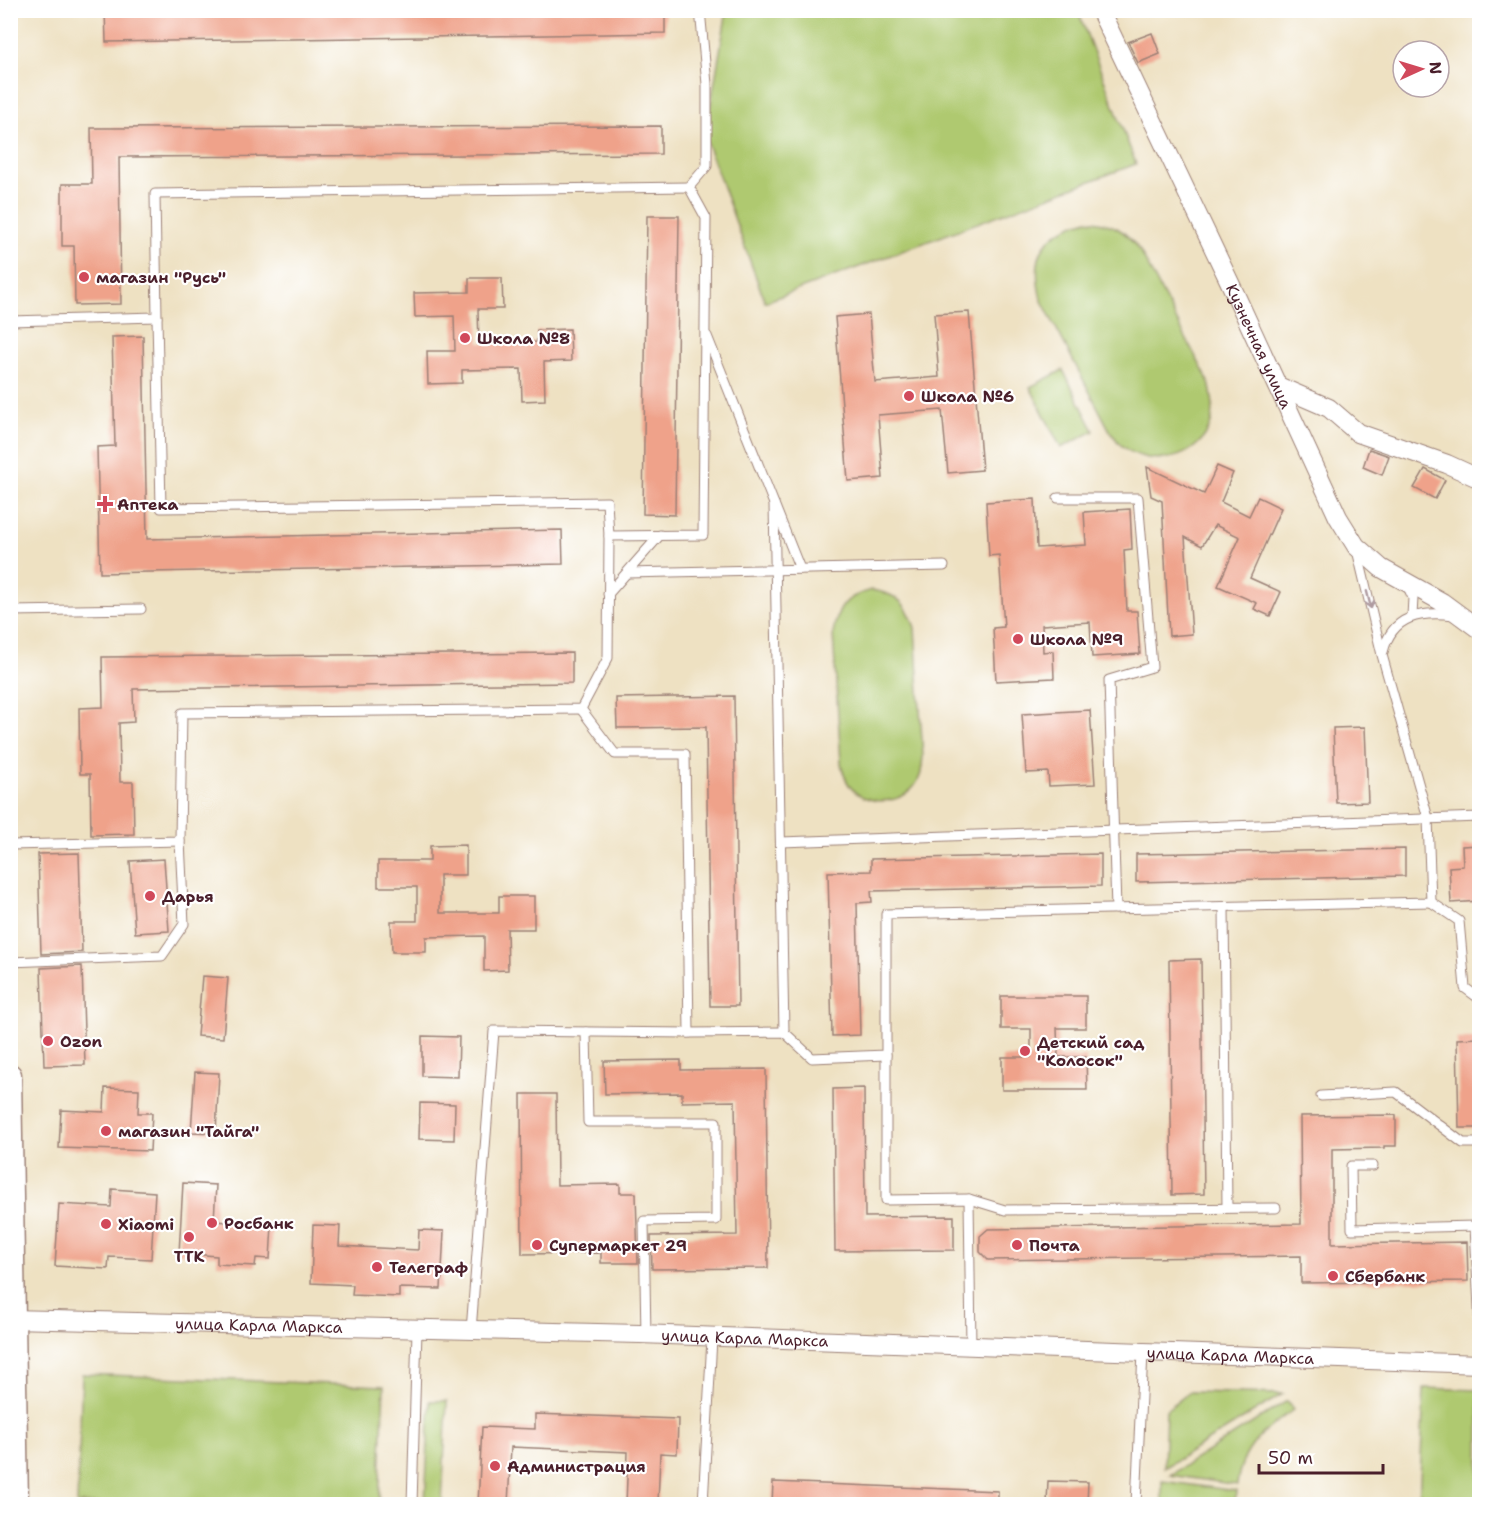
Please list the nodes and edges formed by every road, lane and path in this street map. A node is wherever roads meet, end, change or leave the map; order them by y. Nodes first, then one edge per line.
1 (700, 10) edge
2 (1100, 10) edge
3 (690, 187) junction
4 (157, 317) junction
5 (10, 321) edge
6 (705, 331) junction
7 (1278, 386) junction
8 (1479, 479) edge
9 (1058, 498) dead end
10 (774, 504) junction
11 (609, 536) junction
12 (660, 536) junction
13 (1356, 546) junction
14 (944, 566) dead end
15 (800, 569) junction
16 (775, 570) junction
17 (627, 573) junction
18 (1404, 581) junction
19 (609, 594) junction
20 (141, 609) dead end
21 (10, 611) edge
22 (1412, 616) junction
23 (1461, 616) junction
24 (1479, 630) edge
25 (1383, 655) junction
26 (581, 709) junction
27 (1479, 817) edge
28 (1428, 818) junction
29 (1113, 830) junction
30 (180, 841) junction
31 (781, 842) junction
32 (10, 845) edge
33 (1431, 902) junction
34 (1224, 907) junction
35 (1116, 909) junction
36 (10, 962) edge
37 (1479, 999) edge
38 (586, 1032) junction
39 (784, 1032) junction
40 (689, 1033) junction
41 (886, 1055) junction
42 (10, 1075) edge
43 (1321, 1096) dead end
44 (1479, 1143) edge
45 (1373, 1166) dead end
46 (969, 1199) junction
47 (1227, 1208) junction
48 (1276, 1208) dead end
49 (12, 1319) edge
50 (417, 1330) junction
51 (1479, 1330) edge
52 (471, 1331) junction
53 (646, 1336) junction
54 (712, 1338) junction
55 (971, 1346) junction
56 (1143, 1352) junction
57 (1479, 1364) edge
58 (17, 1504) edge
59 (412, 1504) edge
60 (703, 1504) edge
61 (1136, 1504) edge

1 - 3 lane
2 - 7 street, Кузнечная улица
3 - 4 lane
3 - 6 lane
4 - 5 lane
4 - 11 lane
6 - 10 lane
6 - 12 lane
7 - 8 street
7 - 13 street, Кузнечная улица
9 - 29 lane
10 - 15 lane
10 - 16 lane
11 - 12 lane
11 - 19 lane
12 - 17 lane
13 - 18 street, Кузнечная улица
13 -> 25 lane
14 - 15 lane
15 - 16 lane
16 - 17 lane
16 - 31 lane
17 - 19 lane
18 - 22 lane
18 - 23 street, Кузнечная улица
19 - 26 lane
20 - 21 lane
22 - 23 lane
22 - 25 lane
23 - 24 street, Кузнечная улица
25 - 28 lane
26 - 30 lane
26 - 40 lane
27 - 28 lane
28 - 29 lane
28 - 33 lane
29 - 31 lane
29 - 35 lane
30 - 32 lane
30 - 36 lane
31 - 39 lane
33 - 34 lane
33 - 37 lane
34 - 35 lane
34 - 47 lane
35 - 41 lane
38 - 40 lane
38 - 52 lane
38 - 53 lane
39 - 40 lane
39 - 41 lane
41 - 46 lane
42 - 49 street
43 - 44 lane
45 - 51 lane
46 - 47 lane
46 - 55 lane
47 - 48 lane
49 - 50 street, улица Карла Маркса
49 - 58 street
50 - 52 street, улица Карла Маркса
50 - 59 lane
52 - 53 street, улица Карла Маркса
53 - 54 street, улица Карла Маркса
54 - 55 street, улица Карла Маркса
54 - 60 lane
55 - 56 street, улица Карла Маркса
56 - 57 street, улица Карла Маркса
56 - 61 lane

